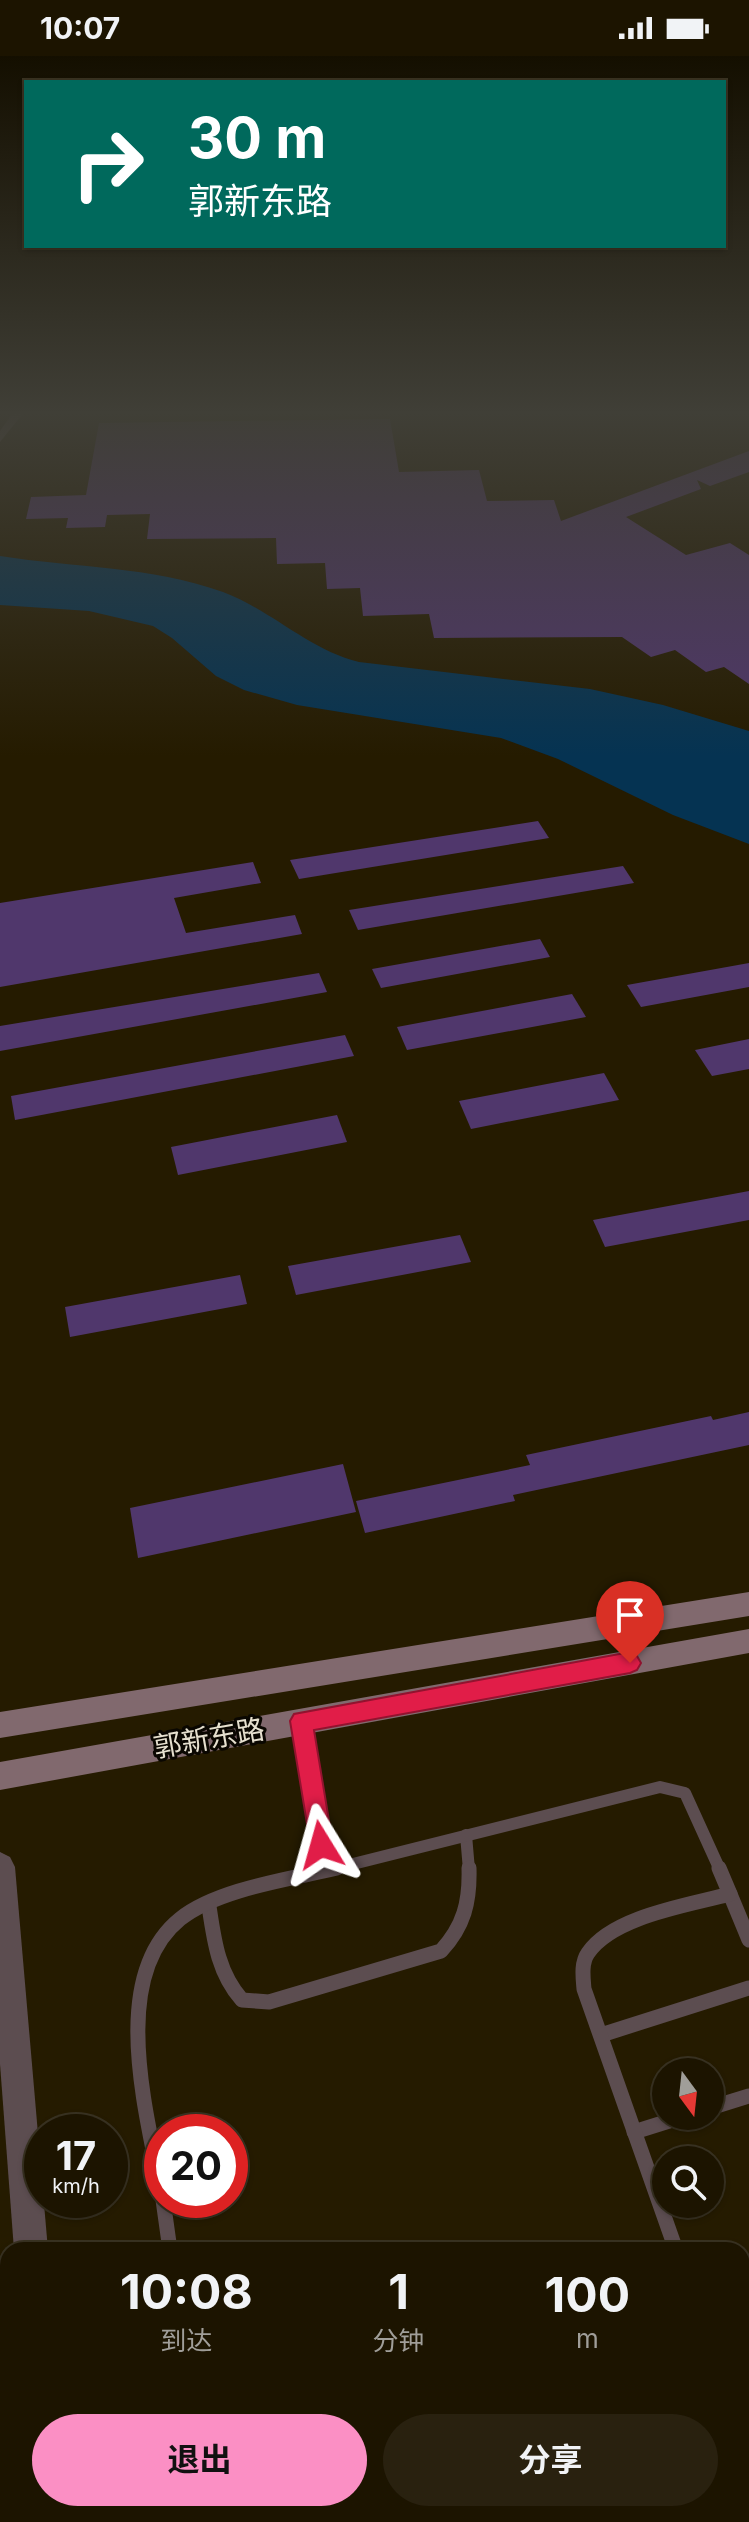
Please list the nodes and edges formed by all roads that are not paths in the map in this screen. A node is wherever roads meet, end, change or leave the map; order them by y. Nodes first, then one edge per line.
1 (749, 1604) edge
2 (749, 1641) edge
3 (302, 1721) junction
4 (0, 1725) edge
5 (0, 1776) edge
6 (466, 1835) junction
7 (0, 1867) edge
8 (324, 1870) junction
9 (730, 1894) junction
10 (209, 1906) junction
11 (749, 1940) edge
12 (749, 1988) edge
13 (601, 2035) junction
14 (749, 2096) edge
15 (724, 2104) edge
16 (149, 2114) edge
17 (652, 2126) edge
18 (634, 2132) junction
19 (165, 2218) edge
20 (30, 2242) edge
21 (169, 2242) edge
22 (673, 2242) edge

1 - 4 main road, 郭新东路
2 - 3 main road, 郭新东路
3 - 5 main road, 郭新东路
3 - 8 lane
6 - 8 lane
6 - 9 lane
6 - 10 lane
7 - 20 street
8 - 10 lane
9 - 11 lane
9 - 13 lane
10 - 16 lane
12 - 13 lane
13 - 18 lane
14 - 15 lane
17 - 18 lane
18 - 22 lane
19 - 21 lane

